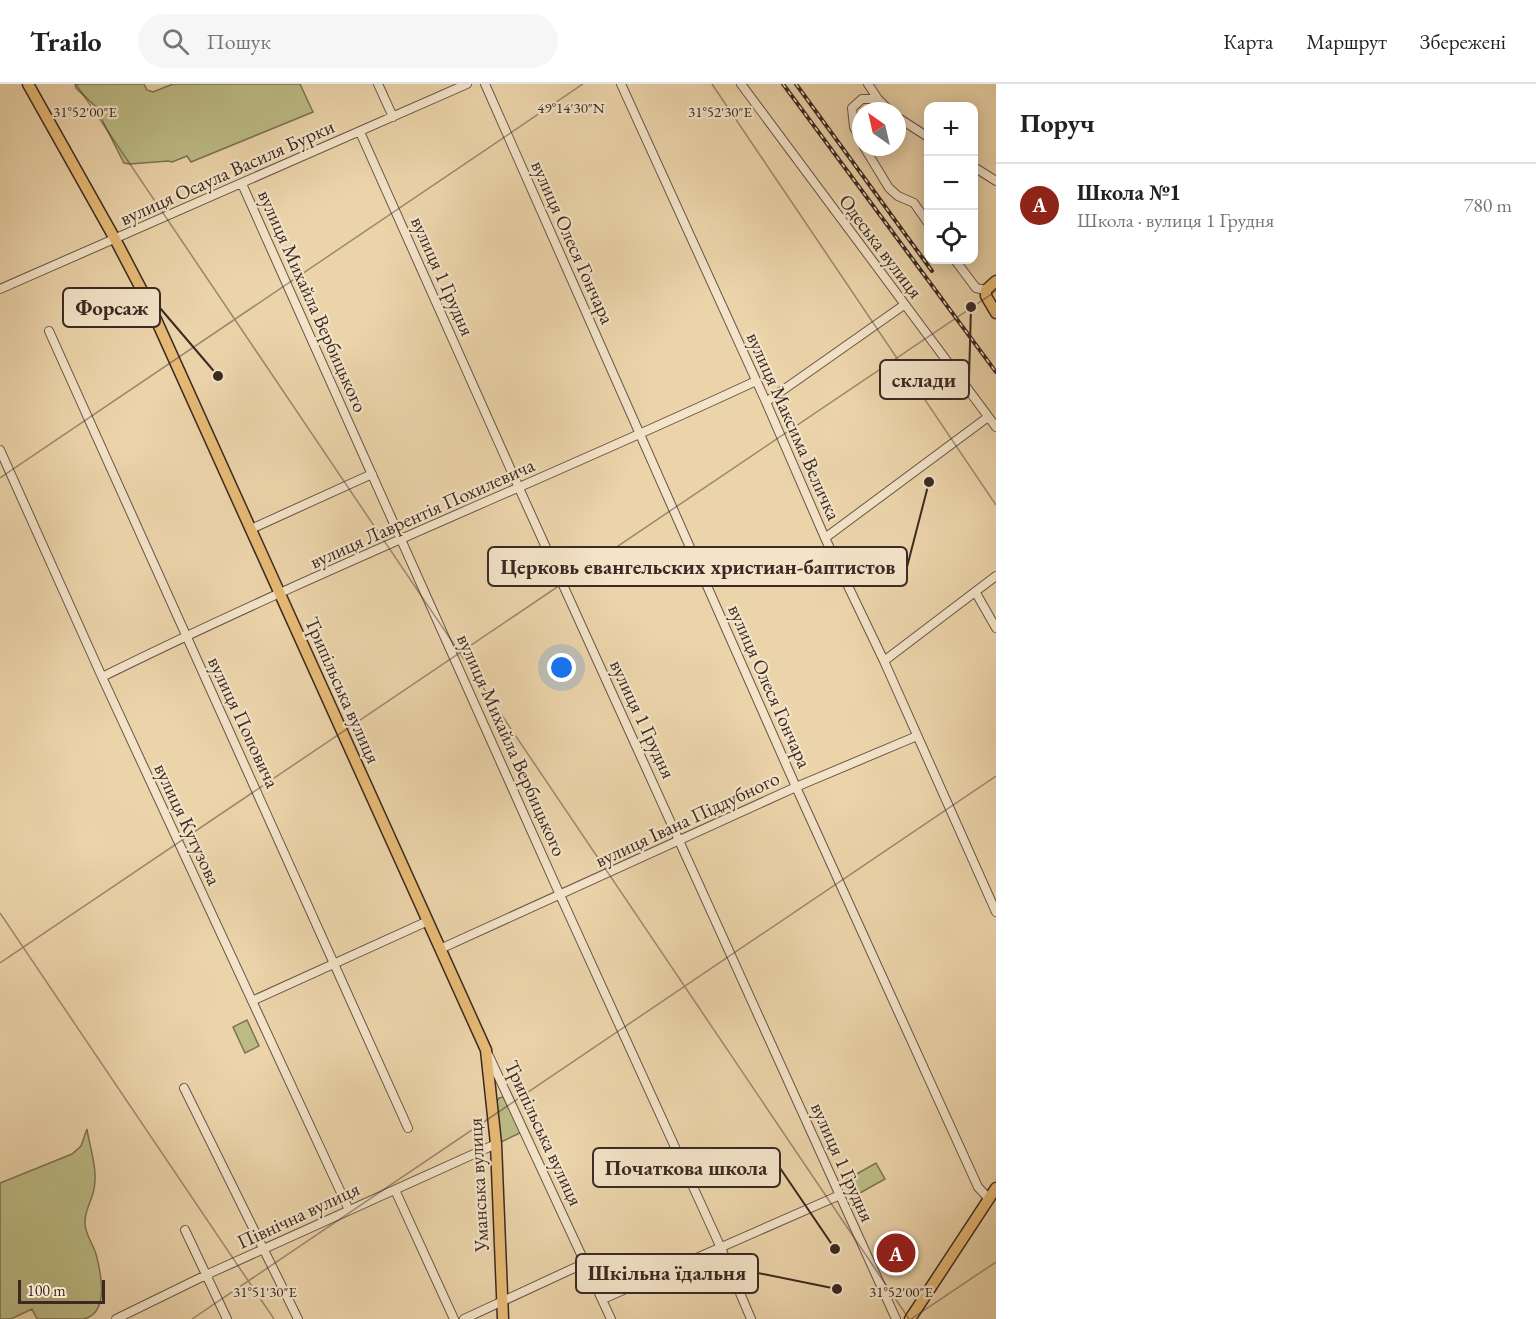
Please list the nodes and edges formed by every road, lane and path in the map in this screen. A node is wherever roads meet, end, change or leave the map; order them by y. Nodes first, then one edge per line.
1 (28, 84) edge
2 (378, 84) edge
3 (466, 84) edge
4 (485, 84) edge
5 (621, 84) edge
6 (741, 84) edge
7 (868, 84) edge
8 (878, 99) junction
9 (859, 102) edge
10 (881, 102) edge
11 (393, 117) junction
12 (906, 123) edge
13 (360, 132) junction
14 (924, 134) edge
15 (869, 156) edge
16 (978, 170) edge
17 (996, 181) edge
18 (242, 184) junction
19 (924, 217) edge
20 (115, 238) junction
21 (958, 264) edge
22 (996, 281) edge
23 (0, 289) edge
24 (986, 290) junction
25 (904, 305) junction
26 (996, 312) edge
27 (49, 331) dead end
28 (756, 381) junction
29 (766, 402) junction
30 (988, 417) junction
31 (996, 427) edge
32 (641, 435) junction
33 (0, 450) edge
34 (372, 474) junction
35 (519, 488) junction
36 (251, 529) junction
37 (825, 538) junction
38 (402, 540) junction
39 (996, 576) edge
40 (279, 593) junction
41 (976, 593) junction
42 (996, 628) edge
43 (186, 635) junction
44 (884, 661) junction
45 (102, 677) junction
46 (917, 736) junction
47 (796, 787) junction
48 (680, 840) junction
49 (560, 895) junction
50 (996, 912) edge
51 (428, 921) junction
52 (440, 949) junction
53 (336, 964) junction
54 (252, 1001) junction
55 (486, 1050) junction
56 (184, 1088) dead end
57 (408, 1128) dead end
58 (496, 1144) junction
59 (996, 1188) edge
60 (395, 1190) junction
61 (840, 1195) junction
62 (988, 1199) junction
63 (349, 1210) junction
64 (184, 1230) dead end
65 (722, 1248) junction
66 (264, 1249) junction
67 (585, 1263) junction
68 (206, 1275) junction
69 (603, 1299) junction
70 (502, 1301) junction
71 (136, 1310) junction
72 (116, 1319) edge
73 (141, 1319) edge
74 (227, 1319) edge
75 (298, 1319) edge
76 (454, 1319) edge
77 (464, 1319) edge
78 (502, 1319) edge
79 (611, 1319) edge
80 (751, 1319) edge
81 (896, 1319) edge
82 (910, 1319) edge

1 - 20 main road, Трипільська вулиця
2 - 11 street
3 - 11 street, вулиця Осаула Василя Бурки
4 - 32 street, вулиця Олеся Гончара
5 - 28 street, вулиця Максима Величка
6 - 25 street, Одеська вулиця
7 - 8 street
8 - 9 street
8 - 10 street
11 - 13 street, вулиця Осаула Василя Бурки
12 - 14 street
13 - 18 street, вулиця Осаула Василя Бурки
13 - 35 street, вулиця 1 Грудня
15 - 19 street
16 - 17 street
18 - 20 street, вулиця Осаула Василя Бурки
18 - 34 street, вулиця Михайла Вербицького
20 - 23 street, вулиця Осаула Василя Бурки
20 - 36 main road, Трипільська вулиця
21 - 24 street
22 - 24 main road
24 - 26 main road
25 - 29 street
25 - 30 street, Одеська вулиця
27 - 43 street, вулиця Поповича
28 - 29 street, вулиця Максима Величка
28 - 32 street, вулиця Лаврентія Похилевича
29 - 37 street, вулиця Максима Величка
30 - 31 street, Одеська вулиця
30 - 37 street
32 - 35 street, вулиця Лаврентія Похилевича
32 - 47 street, вулиця Олеся Гончара
33 - 45 street, вулиця Кутузова
34 - 36 street
34 - 38 street, вулиця Михайла Вербицького
35 - 38 street, вулиця Лаврентія Похилевича
35 - 48 street, вулиця 1 Грудня
36 - 40 main road, Трипільська вулиця
37 - 44 street, вулиця Максима Величка
38 - 40 street, вулиця Лаврентія Похилевича
38 - 49 street, вулиця Михайла Вербицького
39 - 41 street
40 - 43 street, вулиця Лаврентія Похилевича
40 - 51 main road, Трипільська вулиця
41 - 42 street
41 - 44 street
43 - 45 street, вулиця Лаврентія Похилевича
43 - 53 street, вулиця Поповича
44 - 46 street, вулиця Максима Величка
45 - 54 street, вулиця Кутузова
46 - 47 street, вулиця Івана Піддубного
46 - 50 street, вулиця Максима Величка
47 - 48 street, вулиця Івана Піддубного
47 - 62 street, вулиця Олеся Гончара
48 - 49 street, вулиця Івана Піддубного
48 - 61 street, вулиця 1 Грудня
49 - 52 street, вулиця Івана Піддубного
49 - 65 street, вулиця Михайла Вербицького
51 - 52 main road, Трипільська вулиця
51 - 53 street
52 - 55 main road, Трипільська вулиця
53 - 54 street
53 - 57 street, вулиця Поповича
54 - 63 street, вулиця Кутузова
55 - 58 main road, Уманська вулиця
55 - 67 street, Трипільська вулиця
56 - 66 street
58 - 60 street, Північна вулиця
58 - 70 main road, Уманська вулиця
59 - 62 main road
60 - 63 street, Північна вулиця
60 - 76 street
61 - 65 street
61 - 81 street, вулиця 1 Грудня
62 - 82 main road
63 - 66 street, Північна вулиця
64 - 68 street
65 - 69 street
65 - 80 street, вулиця Михайла Вербицького
66 - 68 street, Північна вулиця
66 - 75 street
67 - 69 street, Трипільська вулиця
67 - 70 street
68 - 71 street, Північна вулиця
68 - 74 street
69 - 79 street, Трипільська вулиця
70 - 77 street
70 - 78 main road, Уманська вулиця
71 - 72 street, Північна вулиця
71 - 73 street

